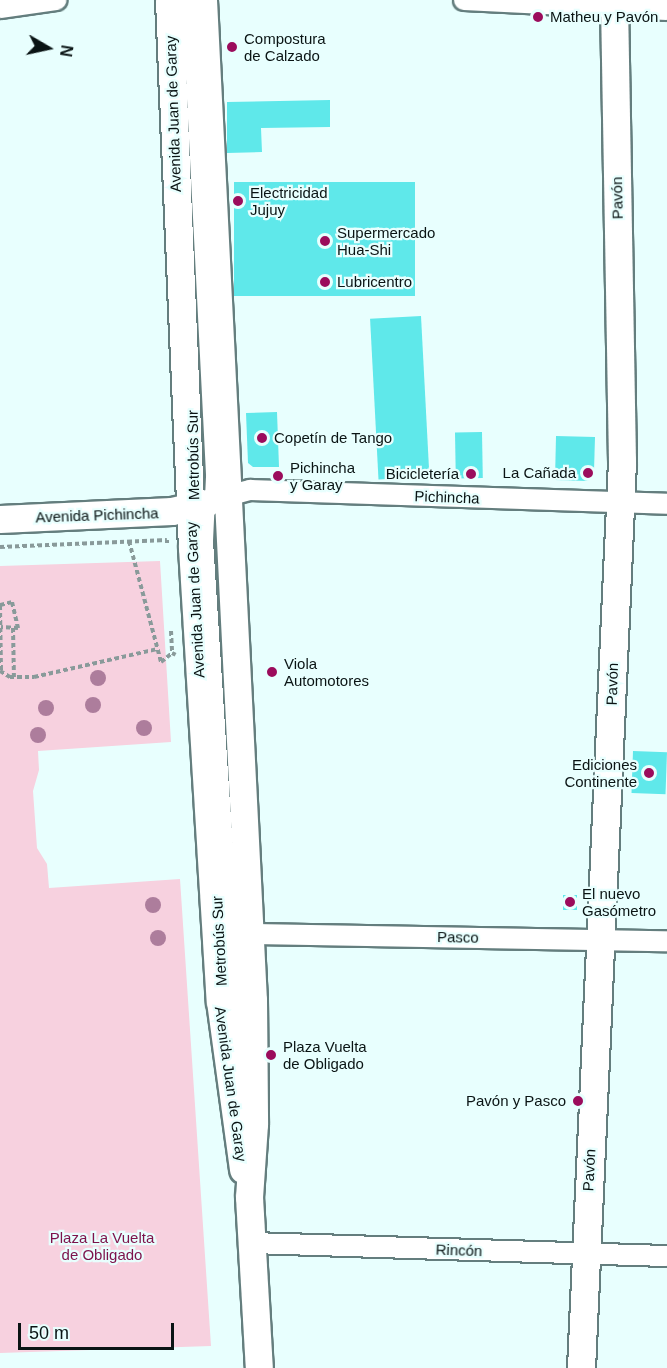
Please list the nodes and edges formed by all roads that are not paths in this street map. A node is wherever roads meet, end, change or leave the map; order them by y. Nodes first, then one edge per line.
1 (56, 0) edge
2 (169, 0) edge
3 (187, 0) edge
4 (203, 0) edge
5 (464, 0) edge
6 (614, 4) edge
7 (0, 8) edge
8 (667, 10) edge
9 (209, 502) junction
10 (620, 503) junction
11 (667, 504) edge
12 (0, 519) edge
13 (250, 934) junction
14 (601, 940) junction
15 (667, 940) edge
16 (249, 1197) junction
17 (252, 1243) junction
18 (584, 1254) junction
19 (667, 1256) edge
20 (259, 1368) edge
21 (581, 1368) edge

1 - 7 street
2 - 9 main road, Avenida Juan de Garay
3 - 9 lane, Metrobús Sur
4 - 9 main road, Avenida Juan de Garay
5 - 6 street
6 - 8 street
6 - 10 main road, Pavón
9 - 10 street, Pichincha
9 - 12 main road, Avenida Pichincha
9 - 13 main road, Avenida Juan de Garay
9 - 16 lane, Metrobús Sur
9 - 16 main road, Avenida Juan de Garay
10 - 11 street, Pichincha
10 - 14 main road, Pavón
13 - 14 street, Pasco
13 - 16 main road, Avenida Juan de Garay
14 - 15 street, Pasco
14 - 18 main road, Pavón
16 - 17 main road, Avenida Juan de Garay
17 - 18 street, Rincón
17 - 20 main road, Avenida Juan de Garay
18 - 19 street, Rincón
18 - 21 main road, Pavón

